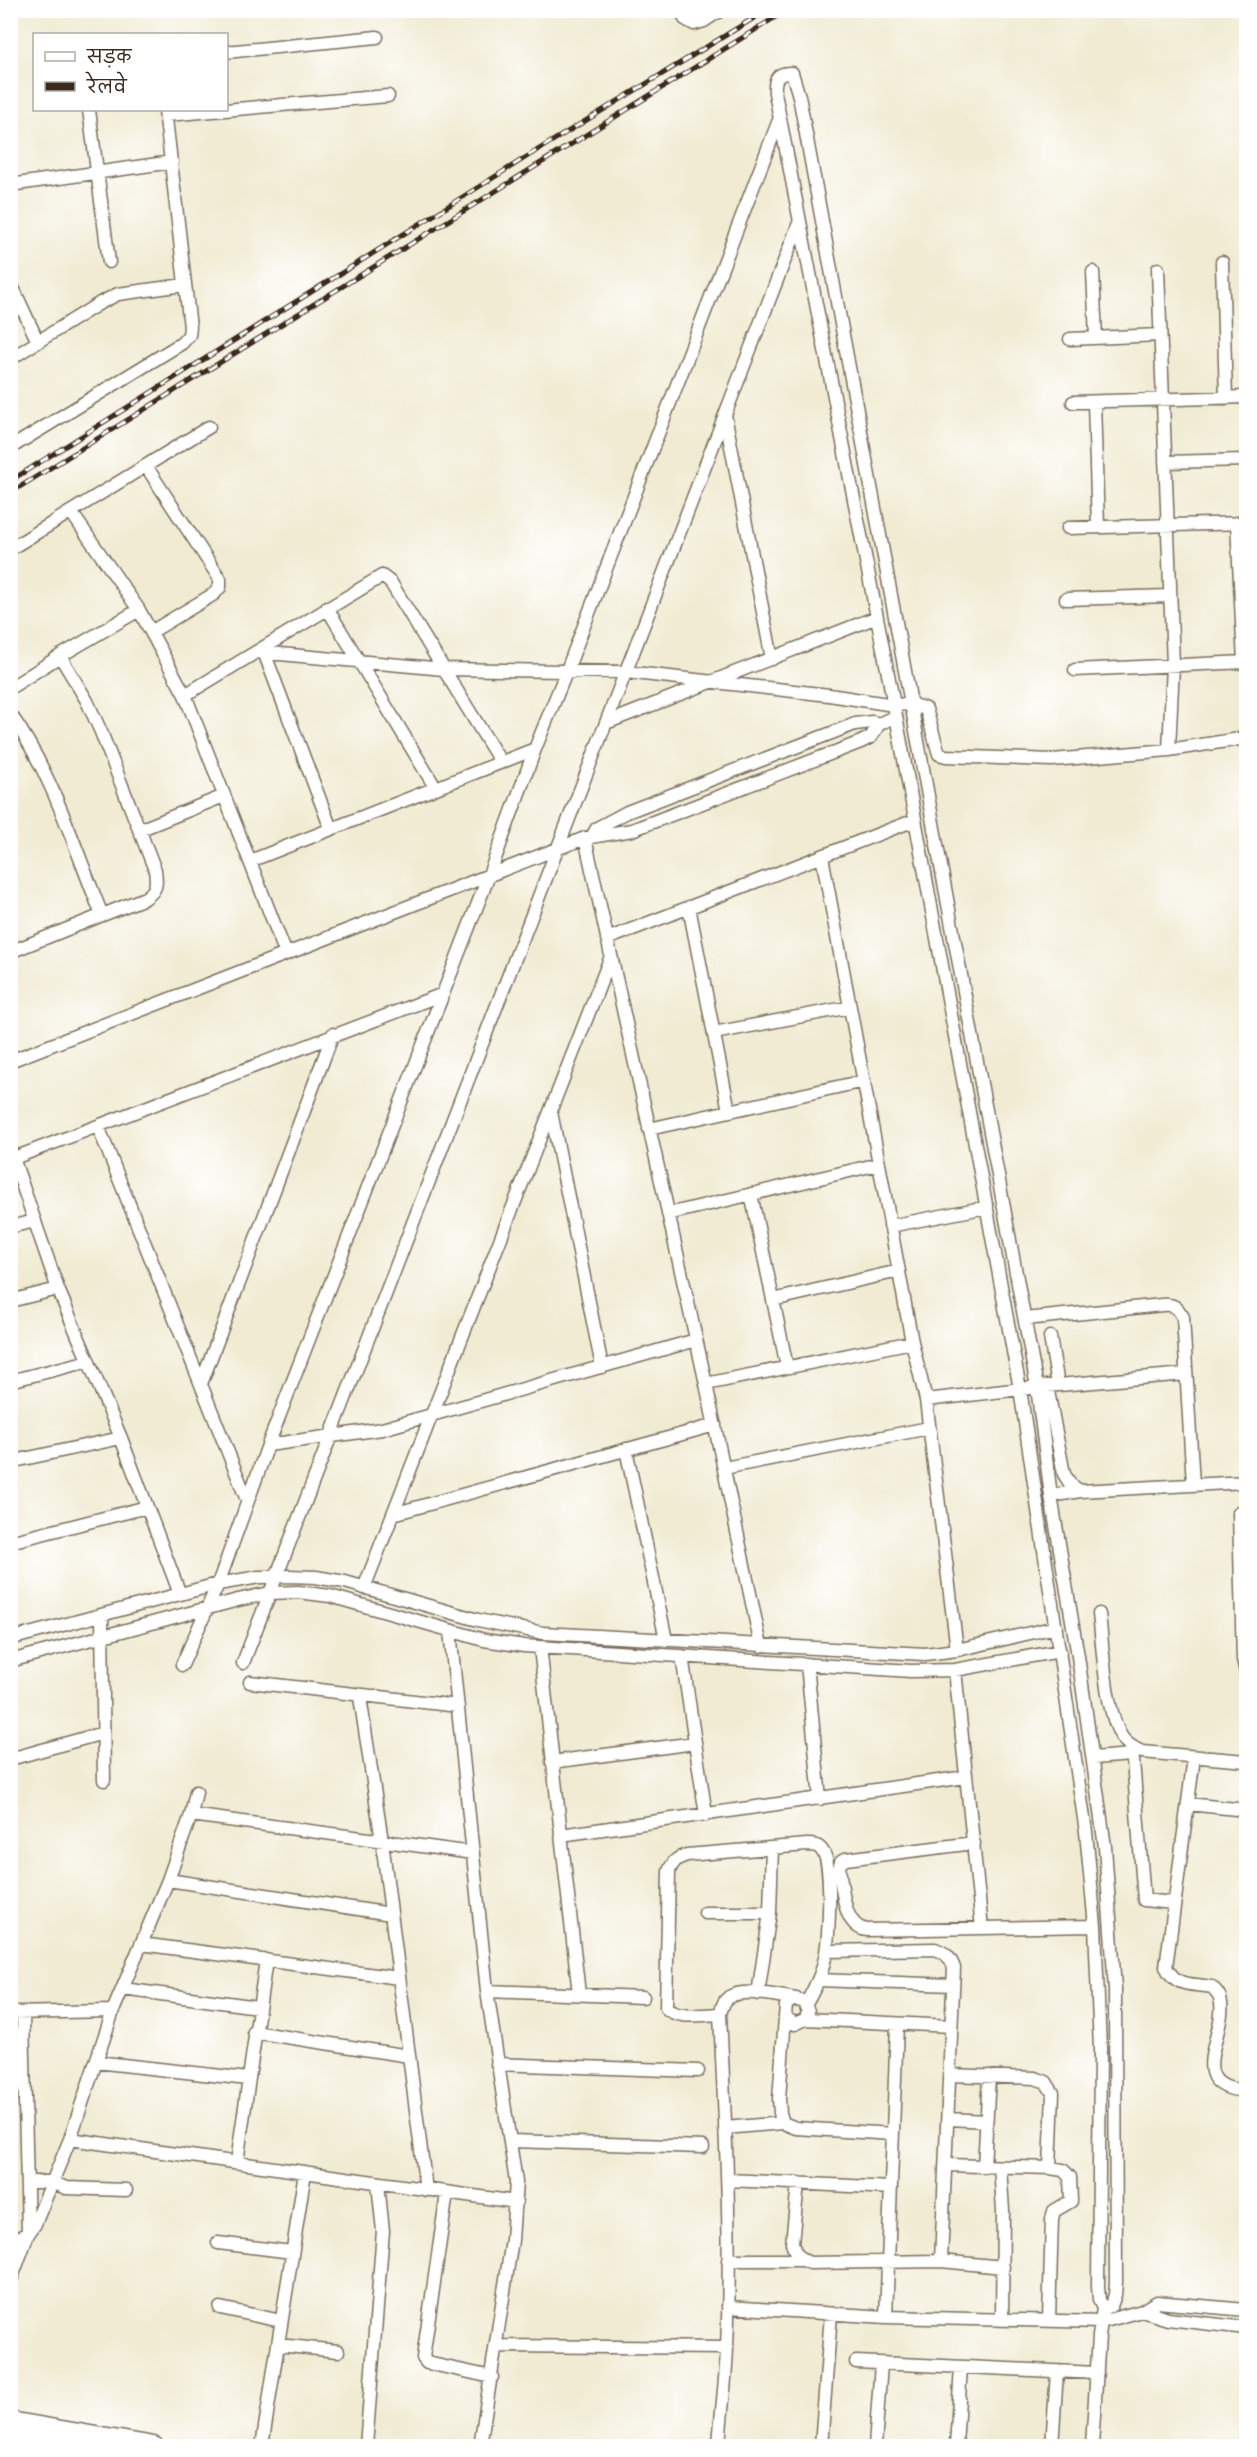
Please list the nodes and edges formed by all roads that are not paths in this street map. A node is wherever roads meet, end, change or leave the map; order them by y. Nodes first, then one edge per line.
1 (681, 10) edge
2 (721, 10) edge
3 (377, 37) dead end
4 (228, 52) edge
5 (388, 96) dead end
6 (228, 107) edge
7 (89, 111) edge
8 (165, 112) edge
9 (780, 118) junction
10 (172, 162) junction
11 (98, 173) junction
12 (10, 185) edge
13 (799, 222) junction
14 (109, 262) dead end
15 (1222, 262) dead end
16 (1158, 269) dead end
17 (1093, 272) dead end
18 (184, 285) junction
19 (14, 290) dead end
20 (1160, 335) junction
21 (1096, 338) junction
22 (1070, 339) dead end
23 (38, 342) junction
24 (10, 359) edge
25 (1246, 397) edge
26 (1226, 398) junction
27 (1163, 400) junction
28 (1073, 402) dead end
29 (1094, 403) junction
30 (725, 414) junction
31 (209, 427) dead end
32 (10, 448) edge
33 (1246, 460) edge
34 (1165, 462) junction
35 (146, 466) junction
36 (71, 512) junction
37 (1242, 523) edge
38 (1167, 525) junction
39 (1098, 527) junction
40 (1068, 528) dead end
41 (10, 549) edge
42 (1244, 591) edge
43 (1170, 596) junction
44 (1066, 599) dead end
45 (327, 608) junction
46 (139, 610) junction
47 (877, 618) junction
48 (151, 632) junction
49 (261, 652) junction
50 (60, 656) junction
51 (772, 658) junction
52 (360, 661) junction
53 (1245, 662) edge
54 (1173, 665) junction
55 (444, 669) junction
56 (567, 670) junction
57 (1075, 670) dead end
58 (626, 672) junction
59 (714, 681) junction
60 (10, 688) edge
61 (185, 695) junction
62 (910, 704) junction
63 (895, 711) junction
64 (10, 714) edge
65 (606, 723) junction
66 (879, 724) junction
67 (1246, 738) edge
68 (535, 749) junction
69 (1169, 750) junction
70 (939, 754) junction
71 (920, 757) junction
72 (500, 761) junction
73 (435, 787) junction
74 (224, 796) junction
75 (915, 820) junction
76 (331, 829) junction
77 (139, 830) junction
78 (589, 837) junction
79 (558, 849) junction
80 (822, 856) junction
81 (250, 861) junction
82 (489, 875) junction
83 (689, 907) junction
84 (102, 915) junction
85 (607, 939) junction
86 (10, 952) edge
87 (286, 954) junction
88 (611, 956) junction
89 (442, 994) junction
90 (850, 1007) junction
91 (714, 1033) junction
92 (333, 1034) junction
93 (10, 1061) edge
94 (864, 1081) junction
95 (551, 1111) junction
96 (729, 1111) junction
97 (98, 1126) junction
98 (649, 1129) junction
99 (13, 1154) edge
100 (879, 1164) junction
101 (751, 1194) junction
102 (987, 1207) junction
103 (668, 1214) junction
104 (35, 1221) junction
105 (890, 1226) junction
106 (10, 1227) edge
107 (899, 1271) junction
108 (58, 1289) junction
109 (773, 1300) junction
110 (10, 1301) edge
111 (1025, 1319) junction
112 (1050, 1336) dead end
113 (696, 1340) junction
114 (912, 1342) junction
115 (89, 1361) junction
116 (603, 1367) junction
117 (787, 1367) junction
118 (1186, 1374) junction
119 (10, 1381) edge
120 (201, 1384) junction
121 (706, 1384) junction
122 (1047, 1386) junction
123 (1020, 1389) junction
124 (926, 1400) junction
125 (432, 1416) junction
126 (715, 1425) junction
127 (929, 1428) junction
128 (332, 1436) junction
129 (121, 1438) junction
130 (268, 1446) junction
131 (626, 1449) junction
132 (10, 1462) edge
133 (724, 1468) junction
134 (1246, 1482) edge
135 (1193, 1484) junction
136 (1080, 1491) junction
137 (1051, 1496) junction
138 (247, 1500) junction
139 (147, 1507) junction
140 (1246, 1507) edge
141 (393, 1514) junction
142 (10, 1542) edge
143 (276, 1576) junction
144 (218, 1584) junction
145 (364, 1588) junction
146 (270, 1593) junction
147 (180, 1594) junction
148 (206, 1609) junction
149 (1099, 1614) dead end
150 (102, 1615) junction
151 (1056, 1627) junction
152 (450, 1631) junction
153 (102, 1636) junction
154 (10, 1639) edge
155 (666, 1640) junction
156 (761, 1646) junction
157 (540, 1647) junction
158 (957, 1650) junction
159 (1060, 1652) junction
160 (682, 1656) junction
161 (10, 1661) edge
162 (243, 1663) dead end
163 (807, 1664) junction
164 (182, 1665) dead end
165 (955, 1670) junction
166 (1246, 1672) edge
167 (250, 1682) dead end
168 (360, 1697) junction
169 (458, 1706) junction
170 (103, 1733) junction
171 (695, 1743) junction
172 (1132, 1751) junction
173 (1194, 1757) junction
174 (1093, 1758) junction
175 (10, 1759) edge
176 (1246, 1761) edge
177 (552, 1762) junction
178 (966, 1777) junction
179 (104, 1779) dead end
180 (196, 1792) dead end
181 (820, 1799) junction
182 (1188, 1804) junction
183 (1246, 1810) edge
184 (191, 1815) junction
185 (706, 1815) junction
186 (561, 1835) junction
187 (382, 1841) junction
188 (974, 1843) junction
189 (772, 1848) junction
190 (473, 1853) junction
191 (168, 1880) junction
192 (1173, 1903) junction
193 (705, 1913) dead end
194 (770, 1913) junction
195 (391, 1914) junction
196 (1095, 1926) junction
197 (982, 1928) junction
198 (141, 1944) junction
199 (827, 1951) junction
200 (266, 1960) junction
201 (399, 1978) junction
202 (818, 1980) junction
203 (953, 1985) junction
204 (123, 1989) junction
205 (487, 1991) junction
206 (579, 1994) junction
207 (758, 1994) junction
208 (643, 1996) dead end
209 (801, 2002) junction
210 (258, 2007) junction
211 (113, 2011) junction
212 (17, 2013) edge
213 (720, 2014) junction
214 (785, 2016) junction
215 (806, 2019) junction
216 (897, 2025) junction
217 (951, 2026) junction
218 (254, 2032) junction
219 (409, 2056) junction
220 (96, 2061) junction
221 (497, 2064) junction
222 (698, 2072) dead end
223 (951, 2075) junction
224 (989, 2076) junction
225 (248, 2079) junction
226 (1246, 2091) edge
227 (949, 2119) junction
228 (986, 2121) junction
229 (783, 2123) junction
230 (725, 2128) junction
231 (893, 2134) junction
232 (70, 2139) junction
233 (512, 2141) junction
234 (703, 2146) dead end
235 (237, 2163) junction
236 (947, 2165) junction
237 (984, 2166) junction
238 (1000, 2167) junction
239 (1050, 2168) junction
240 (305, 2172) junction
241 (728, 2180) junction
242 (52, 2181) junction
243 (28, 2182) junction
244 (798, 2183) junction
245 (378, 2184) junction
246 (891, 2188) junction
247 (126, 2190) dead end
248 (426, 2190) junction
249 (447, 2193) junction
250 (516, 2202) junction
251 (28, 2234) junction
252 (10, 2240) edge
253 (218, 2243) dead end
254 (292, 2252) junction
255 (728, 2260) junction
256 (801, 2260) junction
257 (941, 2261) junction
258 (888, 2262) junction
259 (1003, 2267) junction
260 (10, 2283) edge
261 (728, 2307) junction
262 (220, 2308) dead end
263 (1103, 2308) junction
264 (1246, 2310) edge
265 (1142, 2311) junction
266 (831, 2313) junction
267 (886, 2318) junction
268 (1002, 2320) junction
269 (1048, 2320) junction
270 (281, 2321) junction
271 (1101, 2322) junction
272 (1246, 2328) edge
273 (278, 2345) junction
274 (496, 2346) junction
275 (727, 2348) junction
276 (338, 2351) dead end
277 (856, 2362) dead end
278 (881, 2364) junction
279 (961, 2367) junction
280 (1057, 2372) junction
281 (1096, 2373) junction
282 (492, 2377) junction
283 (10, 2421) edge
284 (10, 2440) edge
285 (83, 2446) edge
286 (154, 2446) edge
287 (262, 2446) edge
288 (366, 2446) edge
289 (480, 2446) edge
290 (718, 2446) edge
291 (821, 2446) edge
292 (875, 2446) edge
293 (956, 2446) edge
294 (1052, 2446) edge
295 (1092, 2446) edge

1 - 2 street
3 - 4 street
5 - 6 street
7 - 11 street
8 - 10 street
9 - 13 street
9 - 56 street
9 - 62 street
10 - 11 street
10 - 18 street
11 - 12 street
11 - 14 street
13 - 30 street
13 - 47 street
15 - 26 street
16 - 20 street
17 - 21 street
18 - 23 street
18 - 32 street
19 - 23 street
20 - 21 street
20 - 27 street
21 - 22 street
23 - 24 street
25 - 26 street
26 - 27 street
27 - 29 street
27 - 34 street
28 - 29 street
29 - 39 street
30 - 51 street
30 - 58 street
31 - 35 street
33 - 34 street
34 - 38 street
35 - 36 street
35 - 48 street
36 - 41 street
36 - 46 street
37 - 38 street
37 - 42 street
38 - 39 street
38 - 43 street
39 - 40 street
42 - 53 street
43 - 44 street
43 - 54 street
45 - 49 street
45 - 52 street
45 - 55 street
46 - 48 street
46 - 50 street
47 - 51 street
47 - 63 street
48 - 61 street
49 - 52 street
49 - 61 street
49 - 76 street
50 - 60 street
50 - 77 street
51 - 59 street
52 - 55 street
52 - 73 street
53 - 54 street
54 - 57 street
54 - 69 street
55 - 56 street
55 - 72 street
56 - 58 street
56 - 68 street
58 - 59 street
58 - 65 street
59 - 63 street
59 - 65 street
61 - 74 street
62 - 63 street
62 - 70 street
62 - 71 street
63 - 66 street
63 - 75 street
64 - 84 street
65 - 79 street
66 - 78 street
66 - 78 street
67 - 69 street
68 - 72 street
68 - 82 street
69 - 70 street
70 - 71 street
71 - 111 street
72 - 73 street
73 - 76 street
74 - 77 street
74 - 81 street
75 - 80 street
75 - 102 street
76 - 81 street
77 - 84 street
78 - 79 street
78 - 85 street
79 - 82 street
79 - 128 street
80 - 83 street
80 - 90 street
81 - 87 street
82 - 87 street
82 - 89 street
83 - 85 street
83 - 91 street
84 - 86 street
85 - 88 street
87 - 93 street
88 - 95 street
88 - 98 street
89 - 92 street
89 - 130 street
90 - 91 street
90 - 94 street
91 - 96 street
92 - 97 street
92 - 120 street
94 - 96 street
94 - 100 street
95 - 116 street
95 - 125 street
96 - 98 street
97 - 99 street
97 - 120 street
98 - 103 street
99 - 104 street
100 - 101 street
100 - 105 street
101 - 103 street
101 - 109 street
102 - 105 street
102 - 123 street
103 - 113 street
104 - 106 street
104 - 108 street
105 - 107 street
107 - 109 street
107 - 114 street
108 - 110 street
108 - 115 street
109 - 117 street
111 - 118 street
111 - 122 street
112 - 122 street
113 - 116 street
113 - 121 street
114 - 117 street
114 - 124 street
115 - 119 street
115 - 129 street
116 - 125 street
117 - 121 street
118 - 122 street
118 - 135 street
120 - 138 street
121 - 126 street
122 - 123 street
122 - 136 street
122 - 137 street
123 - 124 street
123 - 151 street
124 - 127 street
125 - 128 street
125 - 141 street
126 - 131 street
126 - 133 street
127 - 133 street
127 - 158 street
128 - 130 street
128 - 143 street
129 - 132 street
129 - 139 street
130 - 138 street
131 - 141 street
131 - 155 street
133 - 156 street
134 - 135 street
135 - 136 street
136 - 137 street
137 - 174 street
138 - 144 street
139 - 142 street
139 - 147 street
140 - 166 street
141 - 145 street
143 - 144 street
143 - 145 street
143 - 146 street
144 - 147 street
144 - 148 street
145 - 155 street
146 - 148 street
146 - 152 street
146 - 162 street
147 - 150 street
148 - 153 street
148 - 164 street
149 - 172 street
150 - 153 street
150 - 154 street
151 - 158 street
151 - 159 street
152 - 157 street
152 - 169 street
153 - 161 street
153 - 170 street
155 - 156 street
156 - 158 street
157 - 160 street
157 - 177 street
159 - 165 street
159 - 196 street
160 - 163 street
160 - 171 street
163 - 165 street
163 - 181 street
165 - 178 street
167 - 168 street
168 - 169 street
168 - 187 street
169 - 190 street
170 - 175 street
170 - 179 street
171 - 177 street
171 - 185 street
172 - 173 street
172 - 174 street
172 - 192 street
173 - 176 street
173 - 182 street
174 - 263 street
177 - 186 street
178 - 181 street
178 - 188 street
180 - 184 street
181 - 185 street
182 - 183 street
182 - 192 street
184 - 187 street
184 - 191 street
185 - 186 street
186 - 206 street
187 - 190 street
187 - 195 street
188 - 197 street
188 - 197 street
189 - 194 street
189 - 199 street
189 - 213 street
190 - 205 street
191 - 195 street
191 - 198 street
192 - 226 street
193 - 194 street
194 - 207 street
195 - 201 street
196 - 197 street
196 - 263 street
198 - 200 street
198 - 204 street
199 - 202 street
199 - 203 street
200 - 201 street
200 - 210 street
201 - 219 street
202 - 203 street
202 - 209 street
203 - 217 street
204 - 210 street
204 - 211 street
205 - 206 street
205 - 221 street
206 - 208 street
207 - 209 street
207 - 213 street
209 - 214 street
209 - 215 street
210 - 218 street
211 - 212 street
211 - 220 street
212 - 243 street
213 - 230 street
214 - 215 street
214 - 229 street
215 - 216 street
216 - 217 street
216 - 231 street
217 - 223 street
218 - 219 street
218 - 225 street
219 - 248 street
220 - 225 street
220 - 232 street
221 - 222 street
221 - 233 street
223 - 224 street
223 - 227 street
224 - 228 street
224 - 239 street
225 - 235 street
227 - 228 street
227 - 236 street
228 - 237 street
229 - 230 street
229 - 231 street
230 - 241 street
231 - 246 street
232 - 235 street
232 - 242 street
233 - 234 street
233 - 250 street
235 - 240 street
236 - 237 street
236 - 257 street
237 - 238 street
238 - 239 street
238 - 259 street
239 - 269 street
240 - 245 street
240 - 254 street
241 - 244 street
241 - 255 street
242 - 243 street
242 - 247 street
242 - 251 street
243 - 251 street
244 - 246 street
244 - 256 street
245 - 248 street
245 - 288 street
246 - 258 street
248 - 249 street
249 - 250 street
249 - 282 street
250 - 274 street
251 - 252 street
251 - 260 street
253 - 254 street
254 - 270 street
255 - 256 street
255 - 261 street
256 - 258 street
257 - 258 street
257 - 259 street
258 - 267 street
259 - 268 street
261 - 266 street
261 - 275 street
262 - 270 street
263 - 271 street
264 - 265 street
265 - 271 street
265 - 272 street
266 - 267 street
266 - 291 street
267 - 268 street
268 - 269 street
269 - 271 street
270 - 273 street
271 - 281 street
273 - 276 street
273 - 287 street
274 - 275 street
274 - 282 street
275 - 290 street
277 - 278 street
278 - 279 street
278 - 292 street
279 - 280 street
279 - 293 street
280 - 281 street
280 - 294 street
281 - 295 street
282 - 289 street
283 - 286 main road
284 - 285 main road

